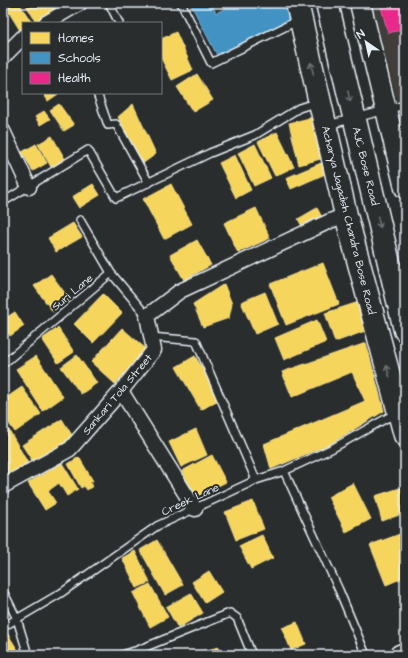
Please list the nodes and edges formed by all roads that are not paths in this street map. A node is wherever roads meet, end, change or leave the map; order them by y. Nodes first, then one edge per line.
1 (80, 3) edge
2 (109, 3) edge
3 (182, 3) edge
4 (327, 3) edge
5 (360, 3) edge
6 (299, 11) edge
7 (51, 22) edge
8 (118, 22) edge
9 (22, 38) edge
10 (3, 57) edge
11 (97, 94) edge
12 (320, 102) junction
13 (405, 105) edge
14 (386, 110) junction
15 (354, 119) junction
16 (326, 126) junction
17 (3, 130) edge
18 (149, 183) junction
19 (29, 187) junction
20 (405, 188) edge
21 (3, 202) edge
22 (346, 215) junction
23 (80, 220) dead end
24 (111, 273) junction
25 (147, 316) junction
26 (404, 324) edge
27 (151, 337) junction
28 (3, 364) edge
29 (121, 392) junction
30 (402, 411) edge
31 (405, 435) edge
32 (284, 471) junction
33 (256, 480) junction
34 (3, 486) edge
35 (195, 509) junction
36 (3, 591) edge
37 (17, 619) junction
38 (3, 628) edge
39 (405, 653) edge
40 (28, 655) edge
41 (122, 655) edge
42 (252, 655) edge
43 (366, 655) edge
44 (400, 655) edge

1 - 7 street
2 - 8 lane
3 - 6 lane
4 -> 15 main road, AJC Bose Road
5 - 14 street
12 -> 6 main road, Acharya Jagadish Chandra Bose Road
9 - 10 street
11 - 18 lane
12 - 16 main road, Acharya Jagadish Chandra Bose Road
12 - 18 lane
13 - 14 lane
14 - 15 lane
14 - 20 street
15 - 16 lane
15 -> 26 main road, AJC Bose Road
16 - 22 main road, Acharya Jagadish Chandra Bose Road
17 - 19 street
18 - 19 lane
19 - 21 lane
22 - 25 street
30 -> 22 main road, Acharya Jagadish Chandra Bose Road
23 - 24 lane
24 - 25 lane
24 - 28 lane, Suri Lane
25 - 27 street, Sankari Tola Street
27 - 29 street, Sankari Tola Street
27 - 33 lane
29 - 34 street, Sankari Tola Street
29 - 35 street
30 - 31 main road, Acharya Jagadish Chandra Bose Road
30 - 32 lane, Creek Lane
32 - 33 lane, Creek Lane
32 - 43 lane
33 - 35 lane, Creek Lane
35 - 37 lane, Creek Lane
36 - 37 lane
37 - 38 lane, Creek Lane
37 - 40 lane
39 - 44 street
41 - 42 lane

